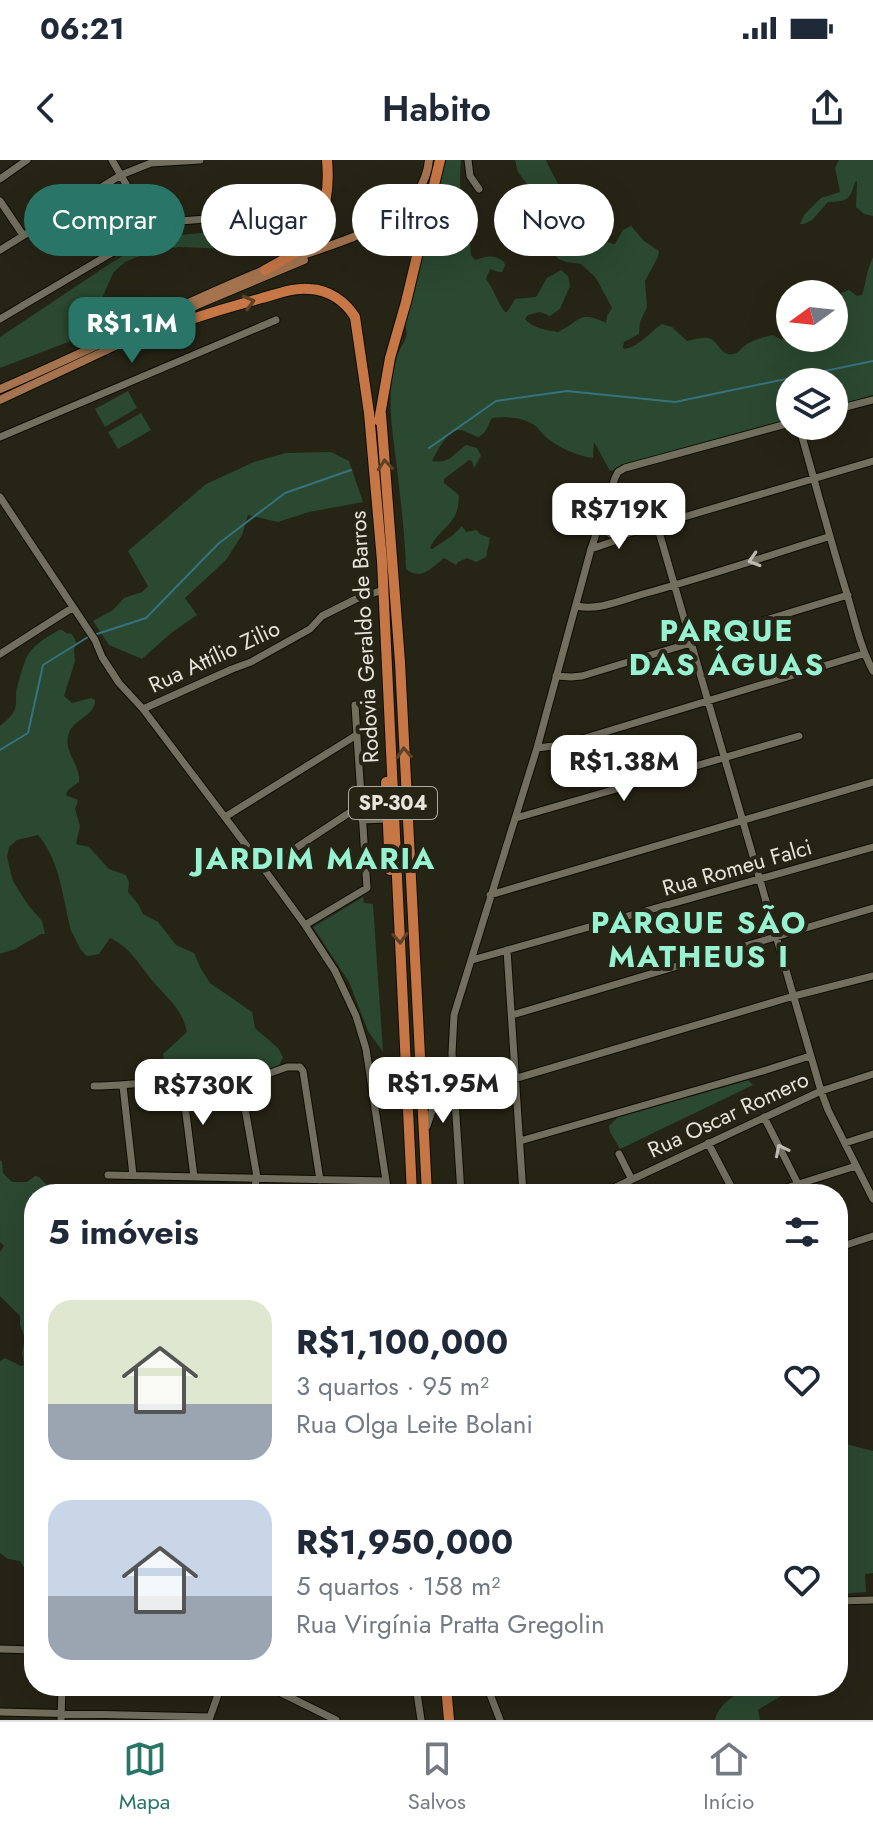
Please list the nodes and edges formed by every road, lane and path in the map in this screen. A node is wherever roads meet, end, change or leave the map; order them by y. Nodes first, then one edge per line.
1 (27, 160) edge
2 (112, 160) edge
3 (200, 160) edge
4 (327, 160) edge
5 (429, 160) edge
6 (440, 160) edge
7 (468, 160) edge
8 (121, 175) junction
9 (0, 179) edge
10 (126, 184) edge
11 (479, 189) dead end
12 (0, 202) edge
13 (23, 235) junction
14 (336, 243) edge
15 (0, 250) edge
16 (106, 256) edge
17 (300, 256) edge
18 (311, 256) edge
19 (265, 270) junction
20 (1, 317) edge
21 (276, 320) dead end
22 (122, 344) junction
23 (0, 389) edge
24 (0, 400) edge
25 (873, 400) edge
26 (848, 406) edge
27 (375, 413) junction
28 (776, 427) edge
29 (0, 437) edge
30 (803, 440) edge
31 (873, 461) edge
32 (813, 477) junction
33 (0, 497) edge
34 (601, 521) junction
35 (657, 525) junction
36 (636, 531) junction
37 (828, 537) junction
38 (591, 549) junction
39 (673, 586) junction
40 (383, 590) junction
41 (848, 595) junction
42 (576, 606) junction
43 (72, 608) junction
44 (690, 642) junction
45 (0, 654) edge
46 (863, 654) junction
47 (873, 671) edge
48 (556, 676) junction
49 (707, 702) junction
50 (355, 705) dead end
51 (143, 709) junction
52 (389, 716) junction
53 (355, 736) junction
54 (799, 736) dead end
55 (537, 748) junction
56 (724, 759) junction
57 (873, 782) edge
58 (361, 805) junction
59 (225, 817) junction
60 (516, 818) junction
61 (386, 819) junction
62 (362, 820) junction
63 (743, 821) junction
64 (873, 847) edge
65 (264, 869) junction
66 (759, 879) junction
67 (490, 895) junction
68 (873, 908) edge
69 (398, 912) junction
70 (305, 925) junction
71 (777, 937) junction
72 (507, 950) junction
73 (472, 960) junction
74 (873, 976) edge
75 (794, 996) junction
76 (512, 1015) junction
77 (810, 1056) junction
78 (873, 1074) edge
79 (420, 1078) junction
80 (515, 1078) junction
81 (182, 1082) junction
82 (241, 1085) junction
83 (94, 1086) dead end
84 (123, 1086) junction
85 (821, 1091) junction
86 (455, 1095) junction
87 (440, 1105) junction
88 (456, 1112) junction
89 (764, 1117) junction
90 (873, 1134) edge
91 (520, 1141) junction
92 (708, 1143) junction
93 (845, 1143) junction
94 (423, 1144) junction
95 (619, 1154) dead end
96 (856, 1166) junction
97 (108, 1175) dead end
98 (133, 1175) junction
99 (194, 1177) junction
100 (257, 1177) junction
101 (631, 1178) junction
102 (320, 1180) junction
103 (386, 1181) junction
104 (255, 1184) edge
105 (386, 1184) edge
106 (412, 1184) edge
107 (426, 1184) edge
108 (460, 1184) edge
109 (522, 1184) edge
110 (620, 1184) edge
111 (730, 1184) edge
112 (798, 1184) joint
113 (873, 1199) edge
114 (873, 1236) edge
115 (848, 1244) edge
116 (873, 1600) edge
117 (848, 1601) edge
118 (0, 1649) edge
119 (24, 1650) edge
120 (62, 1696) edge
121 (218, 1696) edge
122 (287, 1696) edge
123 (417, 1696) edge
124 (447, 1696) edge
125 (491, 1696) edge
126 (0, 1712) edge
127 (61, 1717) edge
128 (210, 1719) edge
129 (336, 1720) edge
130 (421, 1720) edge
131 (449, 1720) edge
132 (500, 1720) edge

1 - 9 street
2 - 8 street
3 - 8 street
4 - 19 highway
5 - 14 main road
6 - 27 highway
7 - 11 street
8 - 10 street
8 - 13 street
12 - 13 street
13 - 15 street
16 - 20 street
17 - 19 main road
18 - 22 main road
19 - 23 main road
21 - 29 street
22 - 24 main road
22 -> 27 highway
25 - 26 street
27 - 40 highway, Rodovia Geraldo de Barros / SP-304
79 -> 27 highway, Rodovia Geraldo de Barros / SP-304
28 - 34 street
30 - 32 street
31 - 32 street
32 - 35 street
32 - 37 street
33 - 43 street
34 - 36 street
34 - 38 street
35 - 36 street
35 - 39 street
36 - 38 street
37 -> 39 street
37 - 41 street
38 - 42 street
39 - 42 street
39 - 44 street
40 - 51 street, Rua Attílio Zilio
40 - 52 highway, Rodovia Geraldo de Barros / SP-304
41 - 44 street
41 - 46 street
42 - 48 street
43 - 45 street
43 - 51 street
44 - 48 street
44 - 49 street
46 - 47 street
46 - 49 street
48 - 55 street
49 - 55 street
49 - 56 street
50 - 53 street
51 - 59 street
52 - 61 highway
52 - 69 highway, Rodovia Geraldo de Barros / SP-304
53 - 58 street
53 - 59 street
54 - 56 street
55 - 60 street
56 - 60 street
56 - 63 street
57 - 63 street
58 - 62 street
58 - 65 street
59 - 65 street
60 - 67 street
61 - 62 street
61 - 69 highway
62 - 70 street
63 - 66 street
63 - 67 street
64 - 66 street, Rua Romeu Falci
65 - 70 street
66 - 71 street
66 - 72 street, Rua Romeu Falci
67 - 73 street
68 - 71 street
69 -> 106 highway, Rodovia Geraldo de Barros / SP-304
70 - 103 street
71 - 75 street
71 - 76 street
72 - 73 street, Rua Romeu Falci
72 - 76 street
73 - 86 street
74 - 75 street
75 - 77 street
75 - 80 street
76 - 80 street
77 - 85 street
77 - 91 street
78 - 85 street, Rua Oscar Romero
79 - 86 street
79 - 94 highway, Rodovia Geraldo de Barros / SP-304
80 - 86 street
80 - 91 street
81 - 82 street
81 - 84 street
81 - 99 street
82 - 100 street
82 - 102 street
83 - 84 street
84 - 98 street
85 - 89 street, Rua Oscar Romero
85 - 93 street
86 - 87 street
86 - 88 street
87 - 88 street
87 - 94 street
88 - 108 street
89 - 92 street, Rua Oscar Romero
112 -> 89 street
90 - 93 street
91 - 109 street
92 - 101 street, Rua Oscar Romero
92 - 111 street
93 - 96 street
94 - 107 highway, Rodovia Geraldo de Barros / SP-304
95 - 101 street
96 - 112 street
96 - 113 street
97 - 98 street
98 - 99 street
99 - 100 street
100 - 102 street
100 - 104 street
101 - 110 street, Rua Oscar Romero
102 - 103 street
103 - 105 street
114 - 115 street
116 - 117 street
118 - 119 street
120 - 127 street
121 - 128 street
122 - 129 street
123 - 130 street
124 - 131 highway
125 - 132 street
126 - 127 street
127 - 128 street

